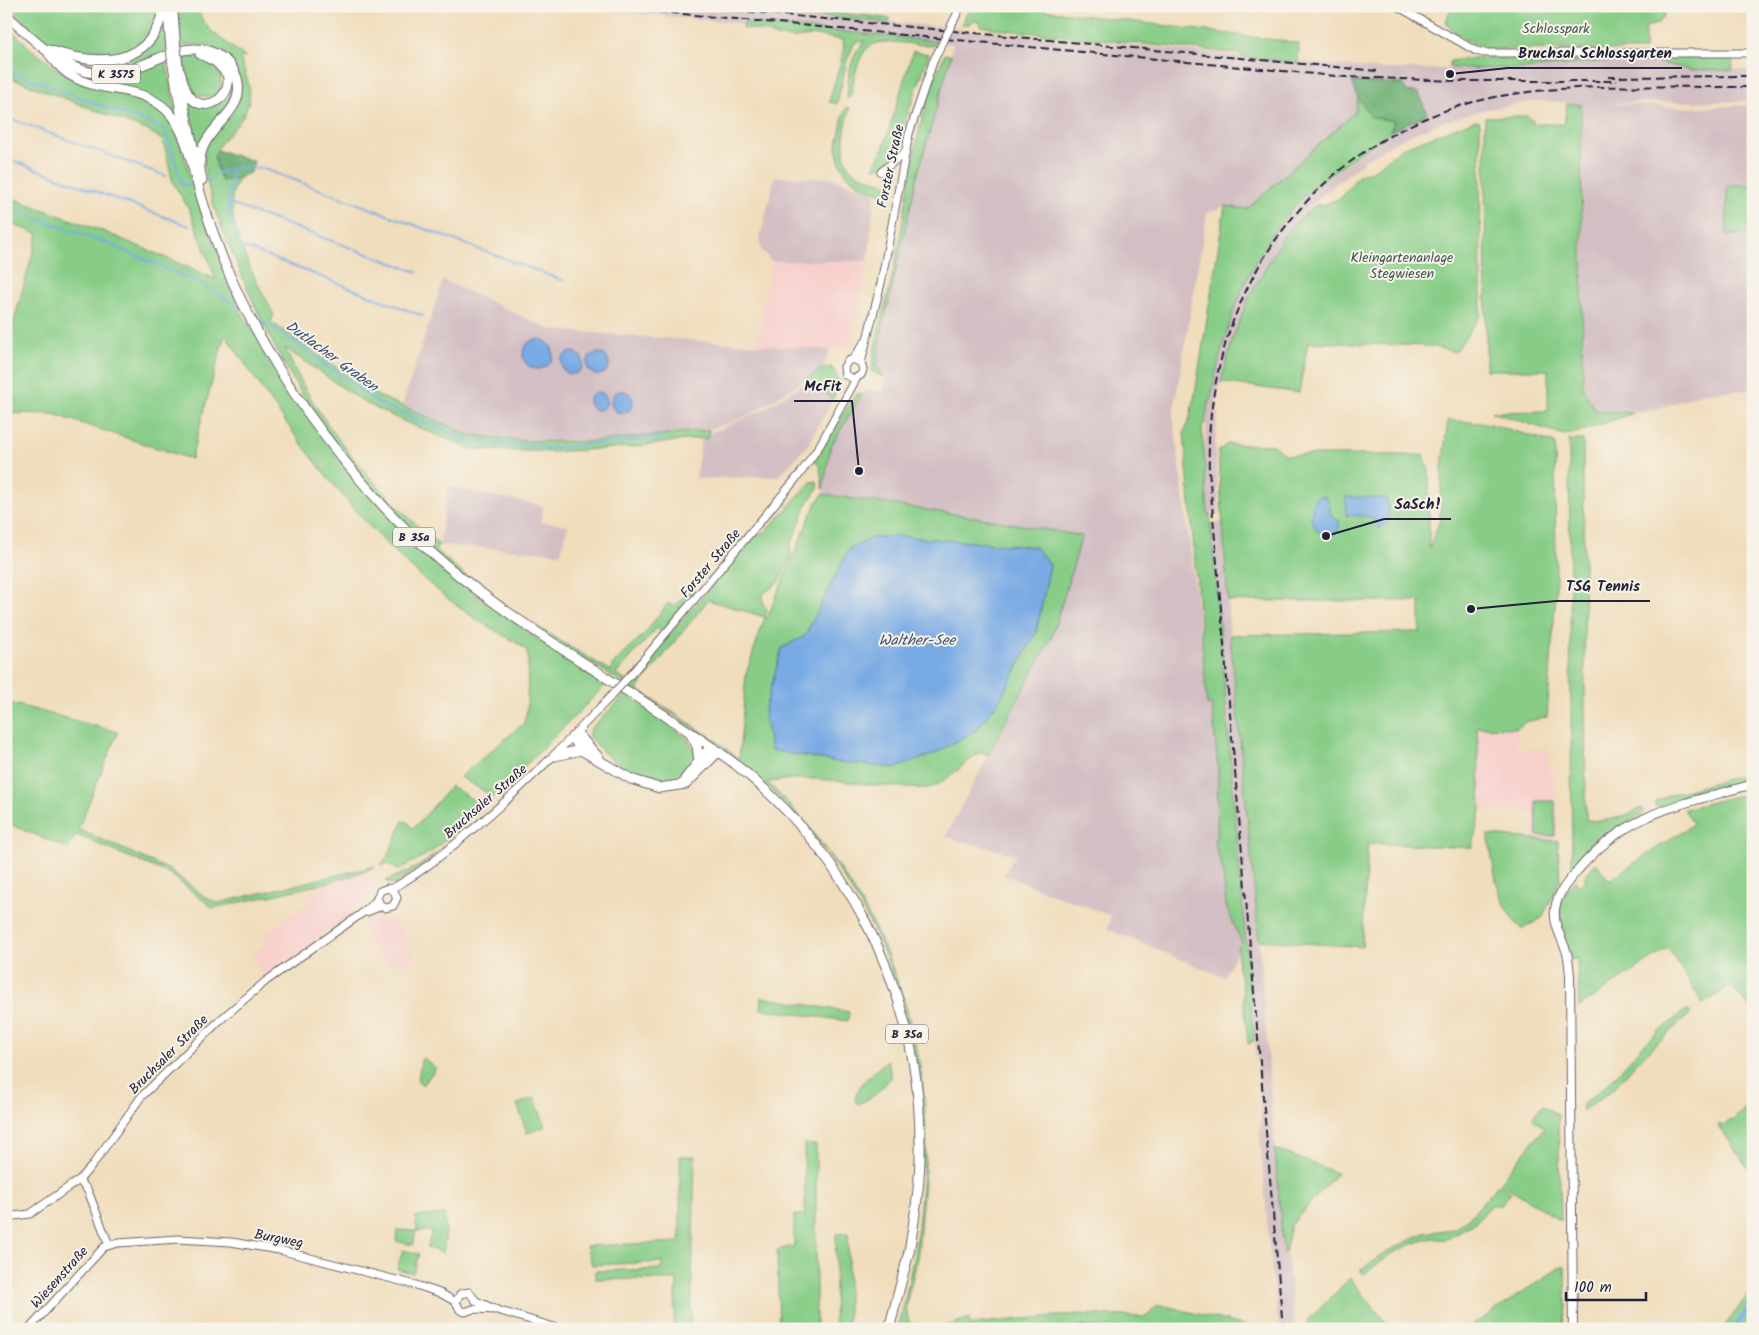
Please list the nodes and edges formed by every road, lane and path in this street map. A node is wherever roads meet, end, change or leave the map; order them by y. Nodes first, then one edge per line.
1 (166, 6) edge
2 (174, 6) edge
3 (962, 6) edge
4 (1397, 6) edge
5 (6, 15) edge
6 (176, 46) junction
7 (41, 48) junction
8 (1753, 53) edge
9 (49, 54) junction
10 (177, 66) junction
11 (186, 140) junction
12 (905, 153) junction
13 (881, 172) dead end
14 (198, 175) junction
15 (205, 201) junction
16 (251, 314) junction
17 (867, 338) junction
18 (853, 359) junction
19 (861, 363) junction
20 (278, 364) junction
21 (847, 377) junction
22 (856, 379) junction
23 (845, 398) junction
24 (688, 731) junction
25 (575, 735) junction
26 (581, 750) junction
27 (715, 750) junction
28 (555, 756) junction
29 (601, 760) junction
30 (699, 761) junction
31 (1753, 784) edge
32 (677, 786) junction
33 (394, 892) junction
34 (379, 903) junction
35 (79, 1180) junction
36 (6, 1217) edge
37 (109, 1245) junction
38 (909, 1252) junction
39 (457, 1299) junction
40 (476, 1300) junction
41 (473, 1309) junction
42 (497, 1310) junction
43 (29, 1329) edge
44 (561, 1329) edge
45 (889, 1329) edge
46 (895, 1329) edge
47 (1080, 1329) edge
48 (1102, 1329) edge
49 (1573, 1329) edge

1 - 6 main road, B 35a
1 - 7 main road
2 - 6 main road, B 35a
3 - 12 street, Forster Straße, bridge
4 - 8 street
5 - 7 main road, K 3575
6 - 9 main road, K 3575
6 - 10 main road, B 35a, bridge
6 - 10 main road
6 - 14 main road
7 - 9 main road, K 3575
9 - 11 main road
10 - 11 main road, B 35a
10 - 14 main road, B 35a
11 - 14 main road, B 35a
12 - 13 street
12 - 17 street, Forster Straße
14 - 15 main road, B 35a
15 - 16 main road, B 35a
15 - 16 main road, B 35a
16 - 20 main road, B 35a
16 - 20 main road, B 35a
17 - 18 street, Forster Straße
17 - 19 street, Forster Straße
18 - 19 street
18 - 21 street
19 - 22 street
20 - 24 main road, B 35a
21 - 22 street
21 - 23 street, Forster Straße
22 - 23 street, Forster Straße
23 - 25 street, Forster Straße, bridge
24 - 27 main road, B 35a
24 - 30 main road
25 - 26 main road
25 - 28 street, Bruchsaler Straße
25 - 29 main road
26 - 28 main road
26 - 29 main road
27 - 30 main road
27 - 32 main road
27 - 38 main road, B 35a
28 - 33 street, Bruchsaler Straße
29 - 32 main road
30 - 32 main road
31 - 49 main road
33 - 34 street, Bruchsaler Straße
33 - 34 street, Bruchsaler Straße
34 - 35 street, Bruchsaler Straße
35 - 36 street, Bruchsaler Straße
35 - 37 street
37 - 39 street, Burgweg
37 - 43 street, Wiesenstraße
38 - 45 main road, B 35a
38 - 46 main road, B 35a
39 - 40 street, Burgweg
39 - 41 street, Burgweg
40 - 41 street
40 - 42 street, Burgweg
41 - 42 street, Burgweg
42 - 44 street, Burgweg
47 - 48 main road

